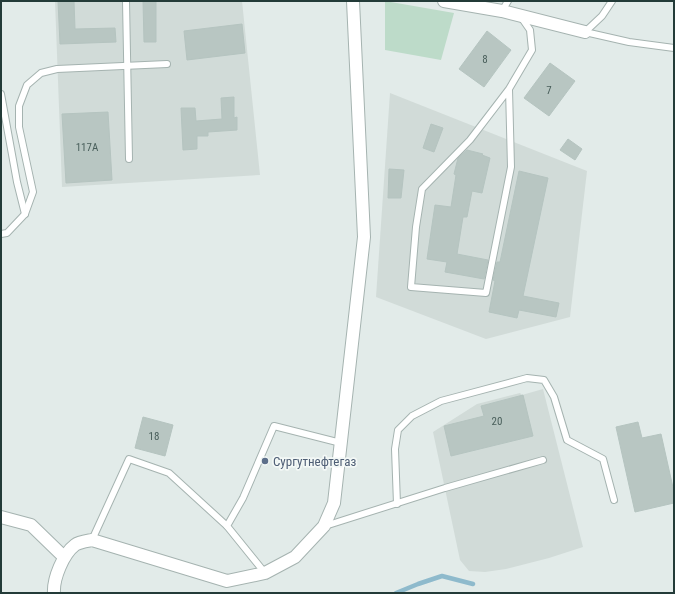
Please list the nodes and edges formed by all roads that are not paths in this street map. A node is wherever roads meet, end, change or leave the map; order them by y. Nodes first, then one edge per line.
1 (126, 1) edge
2 (353, 1) edge
3 (444, 1) edge
4 (612, 1) edge
5 (505, 6) edge
6 (519, 16) junction
7 (585, 32) junction
8 (674, 48) edge
9 (167, 64) dead end
10 (127, 66) junction
11 (509, 89) junction
12 (1, 94) edge
13 (128, 159) dead end
14 (25, 214) junction
15 (1, 234) edge
16 (341, 443) junction
17 (543, 460) dead end
18 (614, 500) dead end
19 (397, 504) junction
20 (1, 516) edge
21 (227, 526) junction
22 (324, 526) junction
23 (92, 540) junction
24 (64, 557) junction
25 (265, 573) junction
26 (54, 593) edge

1 - 10 lane
2 - 16 street
3 - 5 street
4 - 7 lane
5 - 6 street
6 - 7 street
6 - 11 lane
7 - 8 lane
9 - 10 lane
10 - 13 lane
10 - 14 lane
11 - 11 lane
12 - 14 lane
14 - 15 lane
16 - 21 lane
16 - 22 street
17 - 19 lane
18 - 19 lane
19 - 22 lane
20 - 24 street
21 - 23 lane
21 - 25 lane
22 - 25 street
23 - 24 street
23 - 25 street
24 - 26 street

